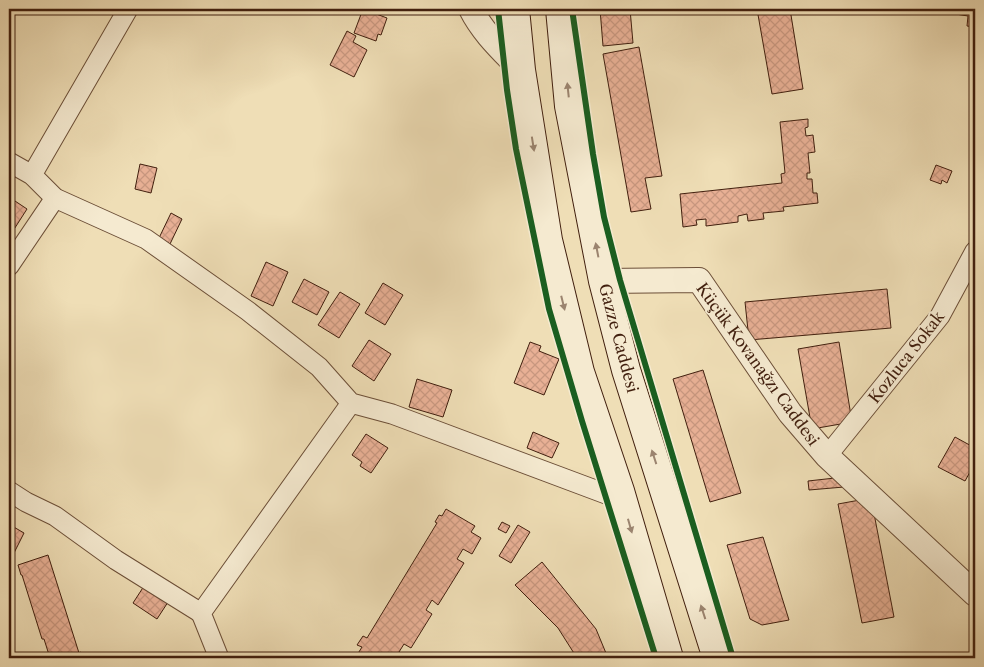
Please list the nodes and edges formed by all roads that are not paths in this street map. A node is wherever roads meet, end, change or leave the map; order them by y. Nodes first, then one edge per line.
1 (128, 9) edge
2 (471, 9) edge
3 (515, 9) edge
4 (560, 9) edge
5 (521, 70) junction
6 (9, 162) edge
7 (32, 175) junction
8 (55, 198) junction
9 (975, 251) edge
10 (9, 266) edge
11 (603, 281) junction
12 (351, 403) junction
13 (827, 456) junction
14 (9, 491) edge
15 (620, 492) junction
16 (975, 594) edge
17 (200, 613) junction
18 (219, 658) edge
19 (669, 658) edge
20 (717, 658) edge

1 - 7 street
2 - 5 street
3 - 5 main road
11 -> 4 main road, Gazze Caddesi
5 -> 15 main road
6 - 7 street
7 - 8 street
8 - 10 street
8 - 12 street
9 - 13 street, Kozluca Sokak
11 - 13 street, Küçük Kovanağzı Caddesi
20 -> 11 main road, Gazze Caddesi
12 - 15 street
12 - 17 street
13 - 16 street, Küçük Kovanağzı Caddesi
14 - 17 street
15 -> 19 main road
17 - 18 street

